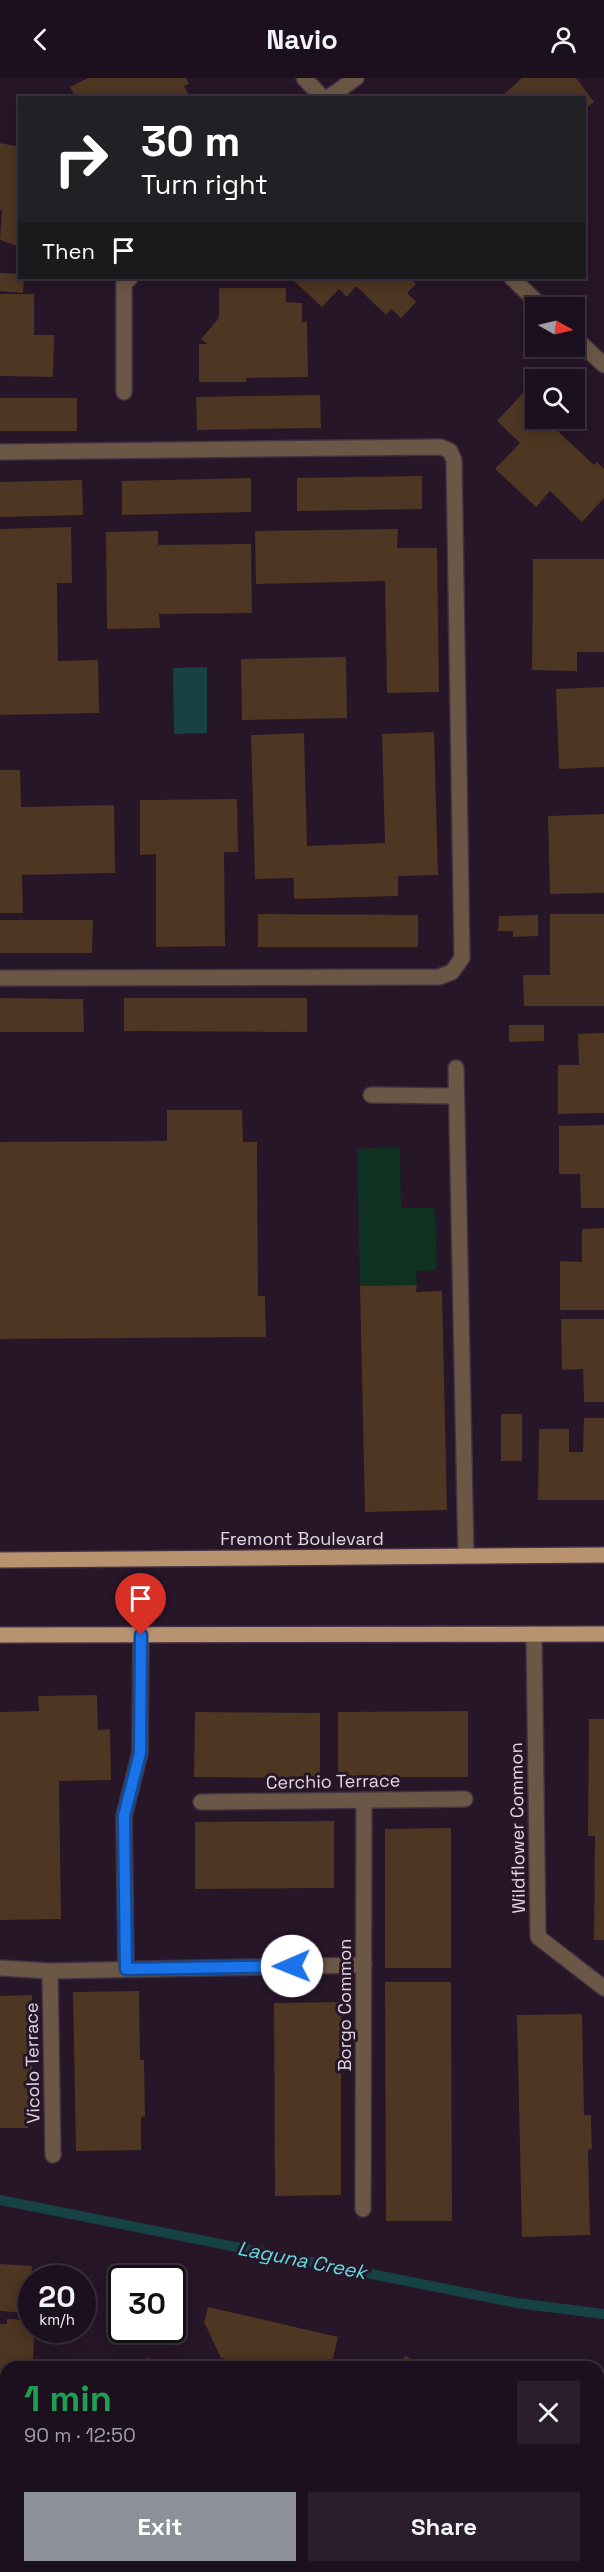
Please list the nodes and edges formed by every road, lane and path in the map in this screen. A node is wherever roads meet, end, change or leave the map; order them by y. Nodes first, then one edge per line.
1 (304, 78) edge
2 (356, 78) edge
3 (321, 96) edge
4 (331, 96) edge
5 (129, 279) edge
6 (513, 279) edge
7 (532, 297) edge
8 (585, 348) edge
9 (604, 366) edge
10 (124, 392) dead end
11 (0, 452) edge
12 (0, 978) edge
13 (456, 1068) dead end
14 (371, 1095) dead end
15 (456, 1096) junction
16 (604, 1555) edge
17 (466, 1556) junction
18 (0, 1560) edge
19 (534, 1634) junction
20 (604, 1634) edge
21 (0, 1635) edge
22 (141, 1635) junction
23 (465, 1799) dead end
24 (364, 1800) junction
25 (201, 1802) dead end
26 (363, 1965) junction
27 (0, 1968) edge
28 (126, 1969) junction
29 (50, 1971) junction
30 (604, 1988) edge
31 (53, 2155) dead end
32 (363, 2210) dead end

1 - 3 street
2 - 4 street
5 - 10 street
6 - 7 street
8 - 9 street
11 - 12 street
13 - 15 street
14 - 15 street
15 - 17 street
16 - 17 main road, Fremont Boulevard
17 - 18 main road, Fremont Boulevard
19 - 20 main road
19 - 22 main road
19 - 30 street, Wildflower Common
21 - 22 main road
22 - 28 street
23 - 24 street, Cerchio Terrace
24 - 25 street, Cerchio Terrace
24 - 26 street, Borgo Common
26 - 28 street
26 - 32 street, Borgo Common
27 - 29 street
28 - 29 street
29 - 31 street, Vicolo Terrace

